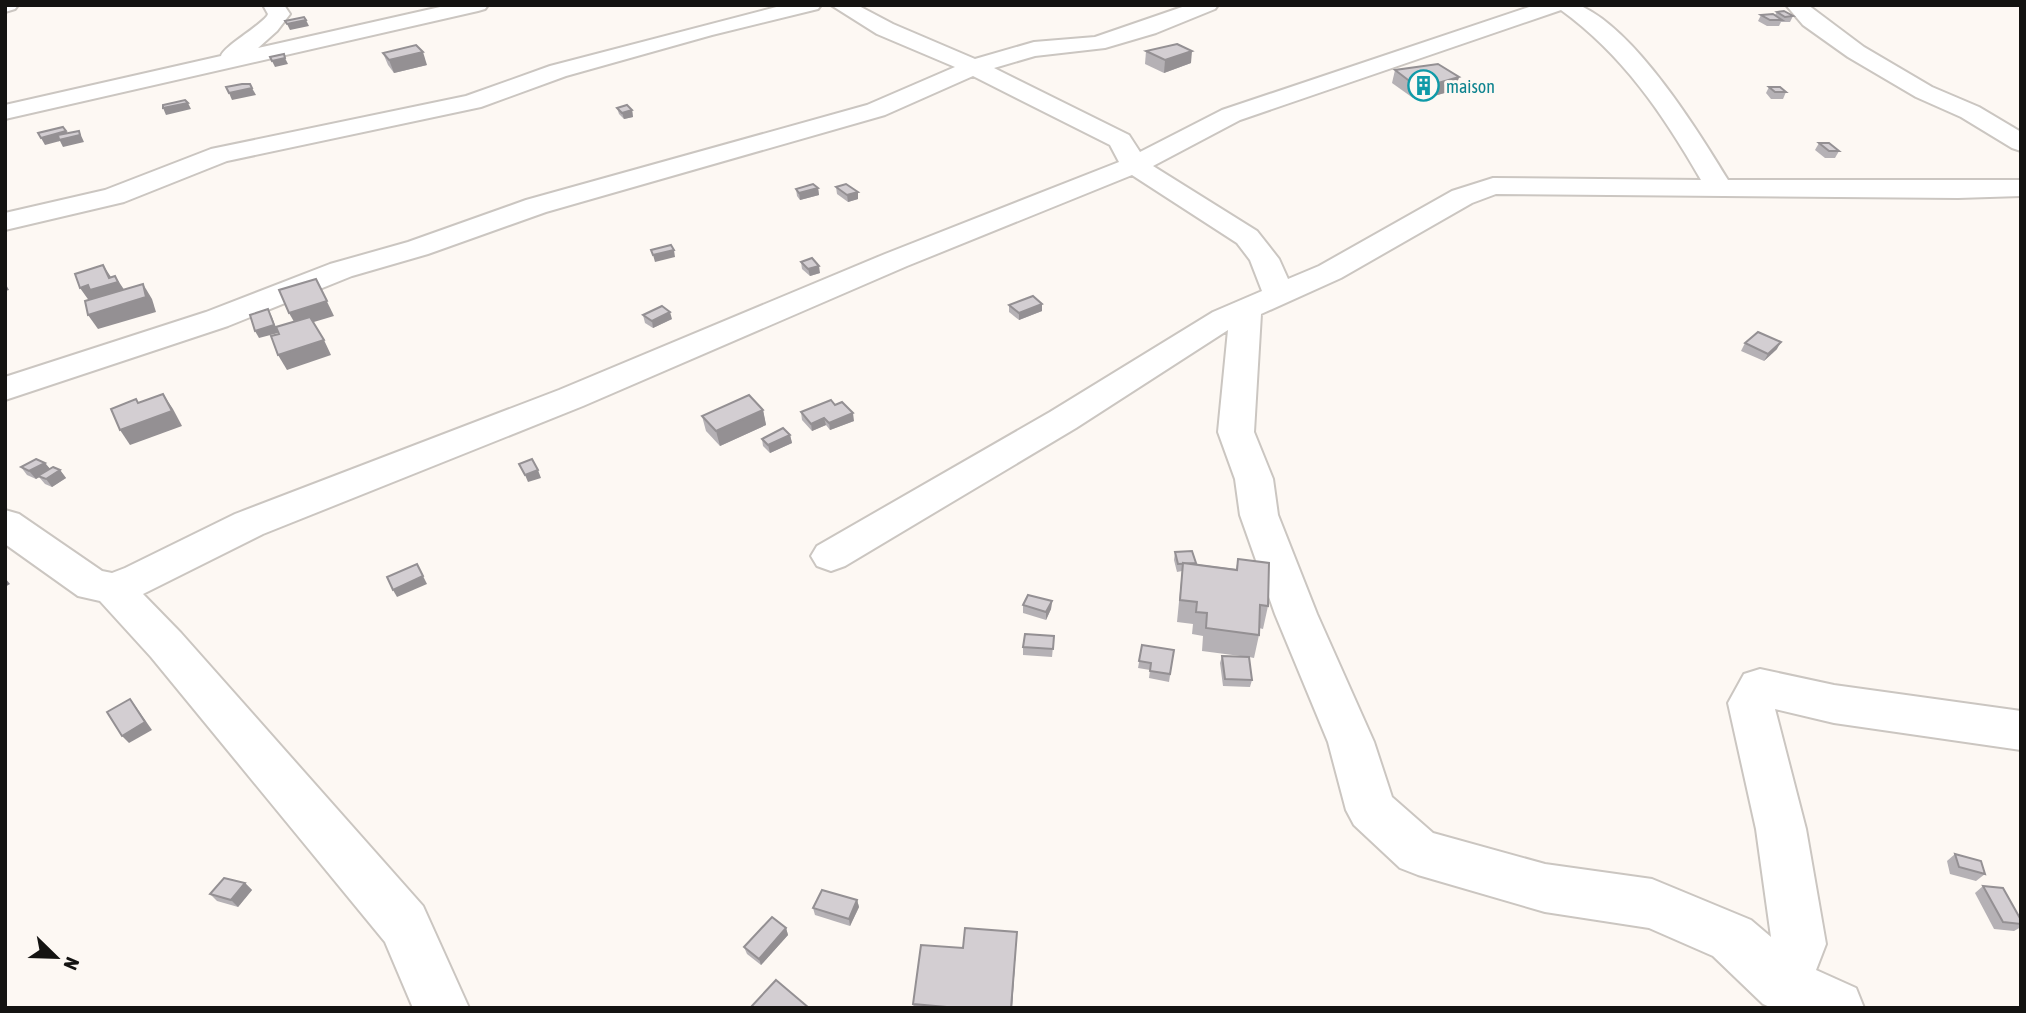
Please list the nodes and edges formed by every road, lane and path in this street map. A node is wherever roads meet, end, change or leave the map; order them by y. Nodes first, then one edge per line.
1 (273, 5) edge
2 (478, 5) edge
3 (811, 5) edge
4 (841, 5) edge
5 (1208, 5) edge
6 (1556, 5) edge
7 (1567, 5) edge
8 (1796, 5) edge
9 (216, 64) junction
10 (974, 67) junction
11 (5, 112) edge
12 (2021, 143) edge
13 (1138, 152) junction
14 (1719, 187) junction
15 (2021, 188) edge
16 (5, 222) edge
17 (1263, 301) junction
18 (5, 389) edge
19 (5, 524) edge
20 (831, 556) dead end
21 (112, 588) junction
22 (2021, 731) edge
23 (1783, 984) junction
24 (441, 1008) edge
25 (1836, 1008) edge

1 - 9 street
2 - 9 street
3 - 16 street
4 - 10 street
5 - 10 street
6 - 13 street
7 - 14 street
8 - 12 street
9 - 11 street
10 - 13 street
10 - 18 street
13 - 17 street
13 - 21 street
14 - 15 street
14 - 17 street
17 - 20 street
17 - 23 street
19 - 21 street
21 - 24 street
22 - 23 street
23 - 25 street

